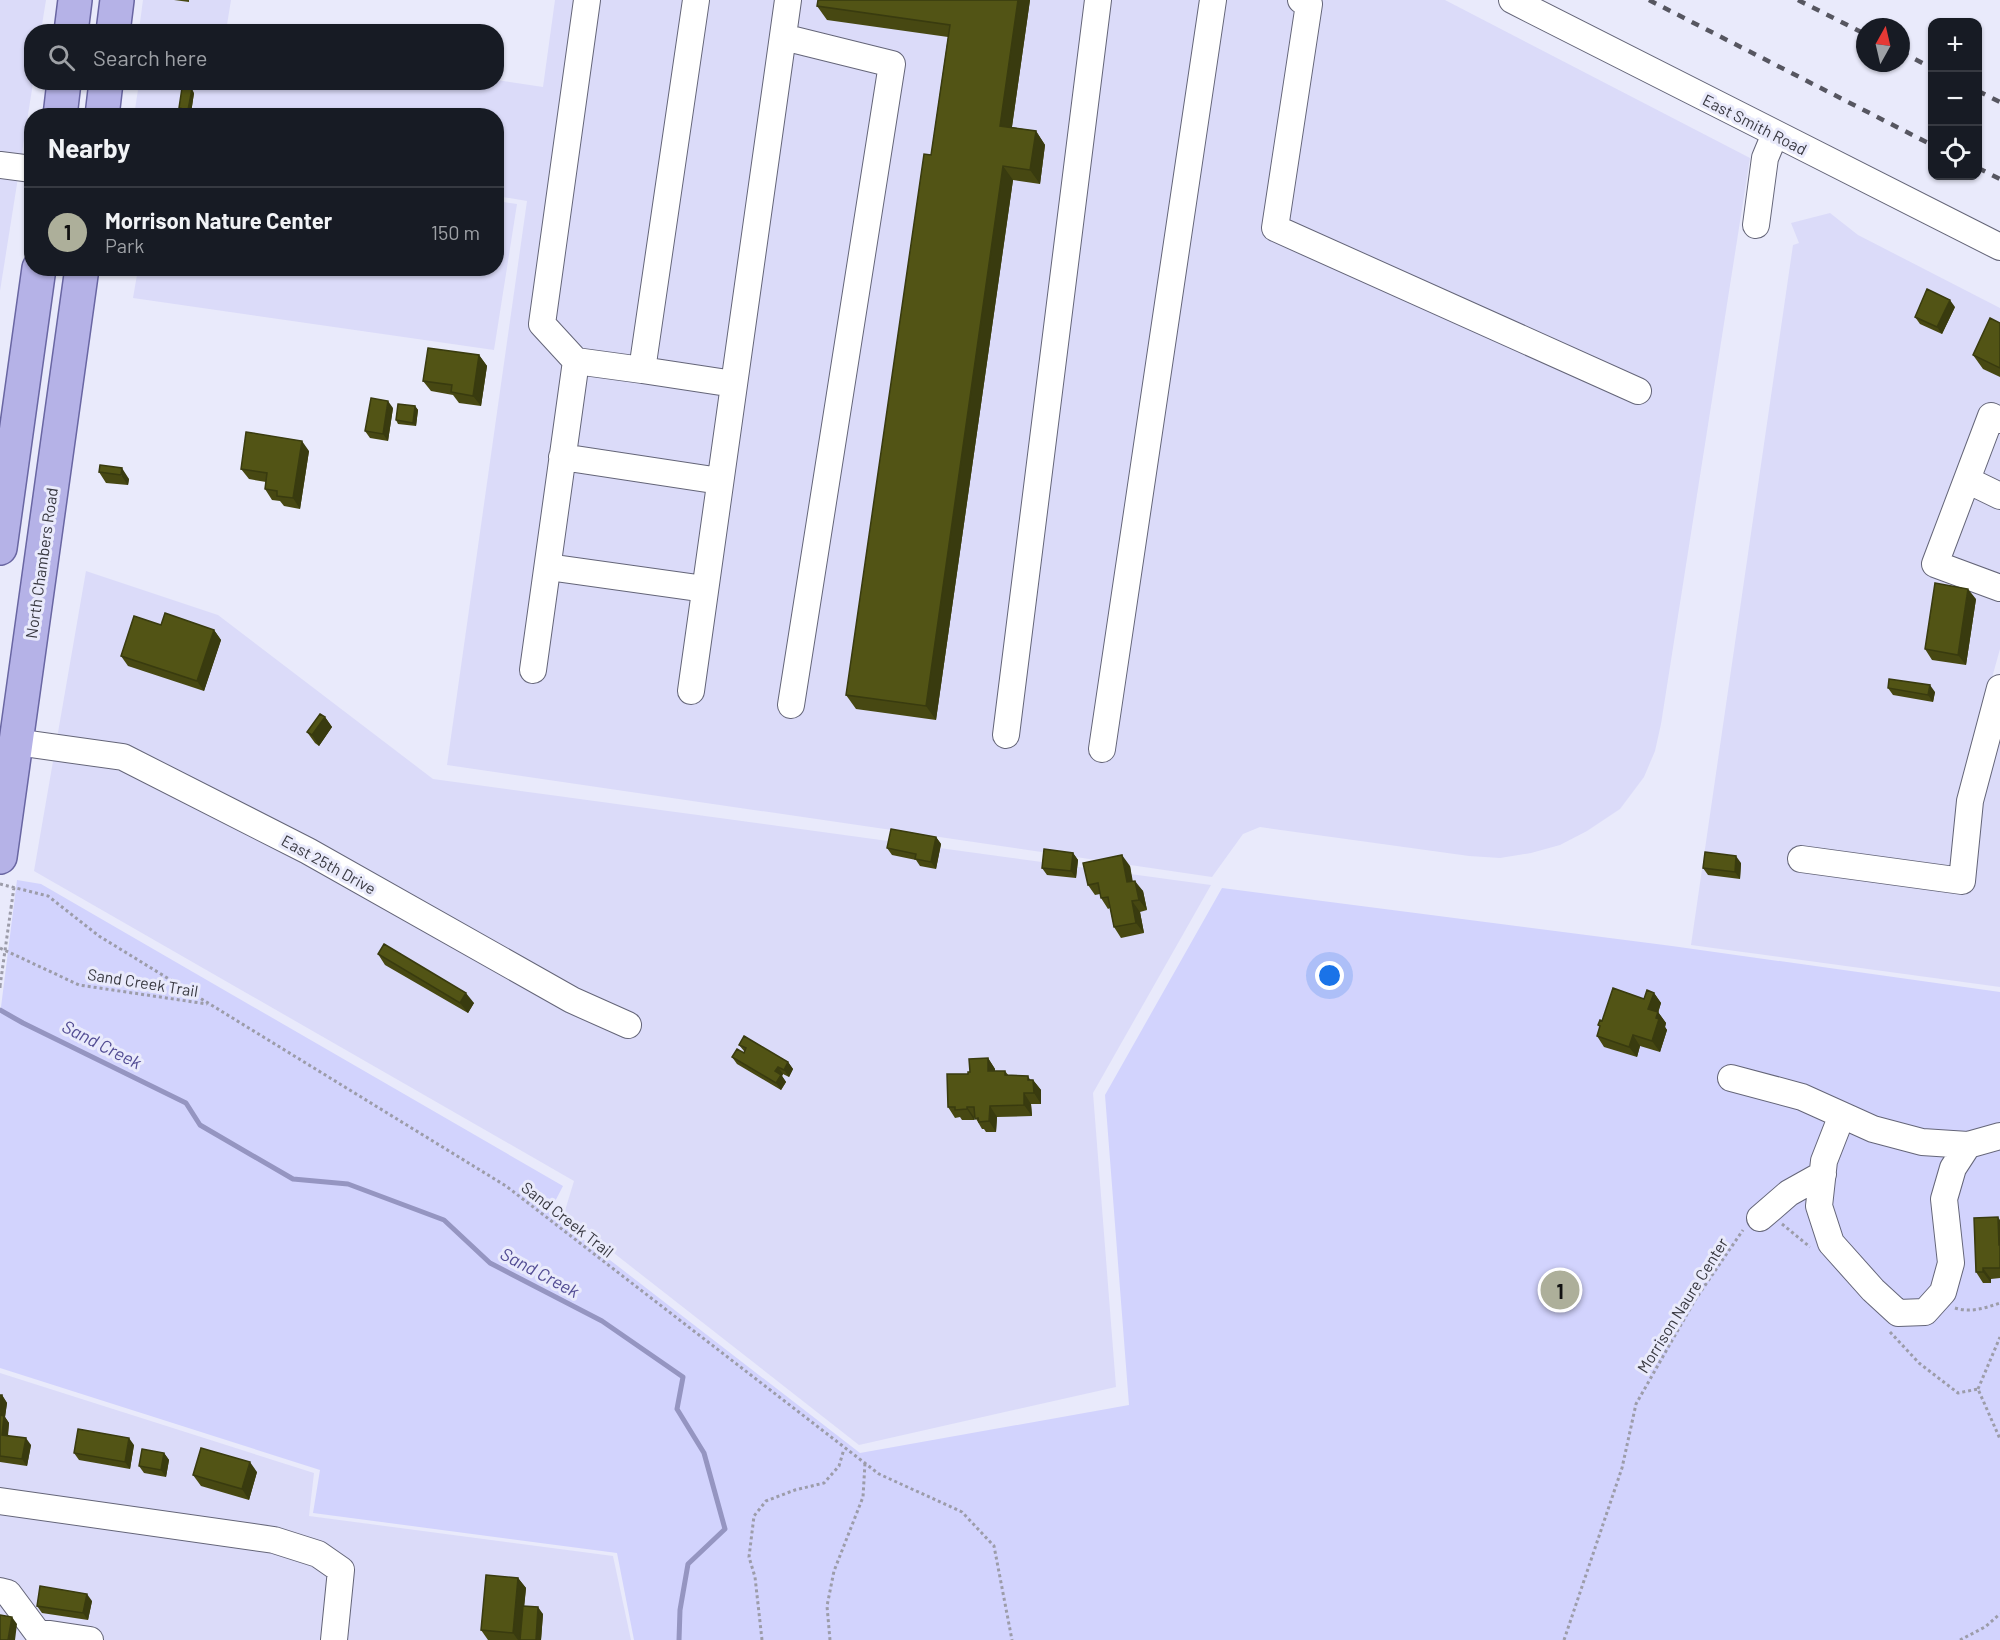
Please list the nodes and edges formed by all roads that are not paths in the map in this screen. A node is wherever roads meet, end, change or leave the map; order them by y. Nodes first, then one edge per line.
1 (75, 0) edge
2 (117, 0) edge
3 (587, 0) edge
4 (696, 0) edge
5 (788, 0) edge
6 (1098, 0) edge
7 (1213, 0) edge
8 (1301, 0) edge
9 (1512, 0) edge
10 (72, 24) edge
11 (114, 24) edge
12 (783, 37) junction
13 (63, 90) edge
14 (105, 90) edge
15 (61, 108) edge
16 (103, 108) edge
17 (1775, 134) junction
18 (0, 165) edge
19 (24, 168) edge
20 (1756, 225) dead end
21 (2000, 247) edge
22 (37, 276) edge
23 (81, 276) edge
24 (576, 362) junction
25 (642, 370) junction
26 (734, 384) junction
27 (1638, 391) dead end
28 (9, 416) edge
29 (2000, 420) edge
30 (562, 457) junction
31 (1967, 480) junction
32 (720, 481) junction
33 (2000, 496) edge
34 (0, 548) edge
35 (548, 567) junction
36 (2000, 588) edge
37 (705, 589) junction
38 (533, 670) dead end
39 (2000, 688) edge
40 (691, 691) dead end
41 (791, 705) dead end
42 (1006, 735) dead end
43 (8, 740) edge
44 (1102, 748) dead end
45 (0, 857) edge
46 (1801, 860) dead end
47 (628, 1025) dead end
48 (1731, 1078) dead end
49 (1842, 1115) junction
50 (2000, 1136) edge
51 (1968, 1145) junction
52 (1823, 1174) junction
53 (1760, 1218) road end
54 (0, 1501) edge
55 (0, 1591) edge
56 (90, 1640) edge
57 (334, 1640) edge

1 - 10 main road
2 - 11 main road
3 - 24 street
4 - 25 street
5 - 12 street
6 - 42 street
7 - 44 street
8 - 27 street
9 - 17 street, East Smith Road
12 - 26 street
12 - 41 street
13 - 15 main road
14 - 16 main road
17 - 20 street
17 - 21 street, East Smith Road
18 - 19 street
22 - 28 main road
23 - 43 main road, North Chambers Road
24 - 25 street
24 - 30 street
25 - 26 street
26 - 32 street
28 - 34 main road
29 - 31 street
30 - 32 street
30 - 35 street
31 - 33 street
31 - 36 street
32 - 37 street
35 - 37 street
35 - 38 street
37 - 40 street
39 - 46 street
43 - 45 main road, North Chambers Road
43 - 47 street, East 25th Drive
48 - 49 street
49 - 51 street
49 - 52 street
50 - 51 street
51 - 52 street
52 - 53 street
54 - 57 street
55 - 56 street

